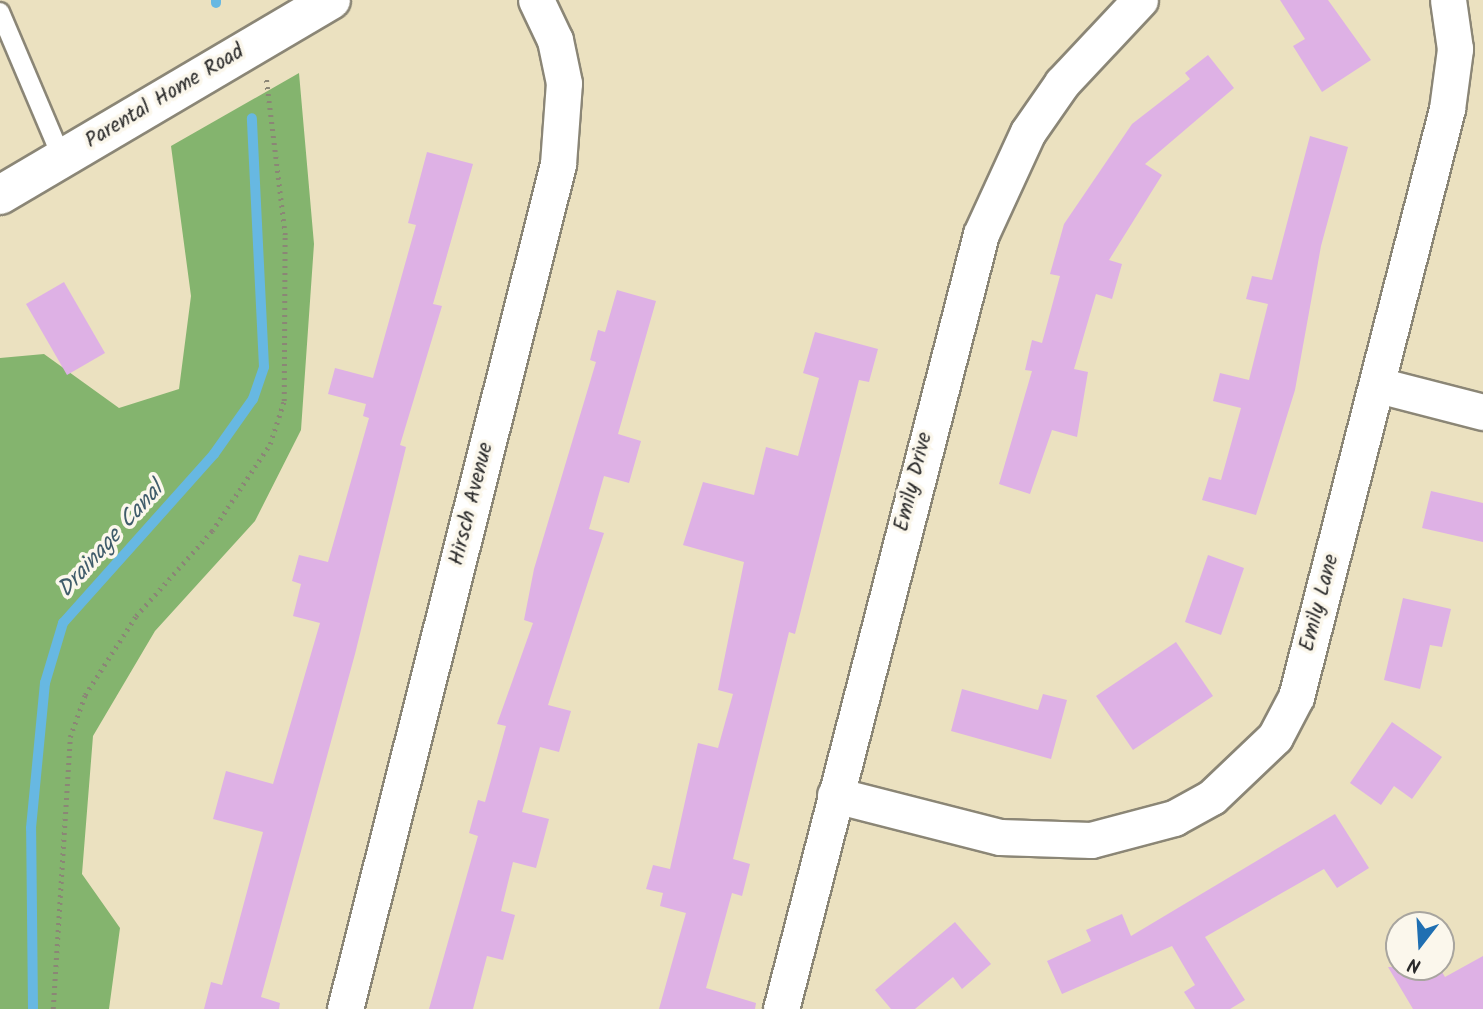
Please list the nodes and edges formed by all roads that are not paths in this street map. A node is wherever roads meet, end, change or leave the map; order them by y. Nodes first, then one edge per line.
1 (331, 0) edge
2 (536, 0) edge
3 (1140, 0) edge
4 (1448, 0) edge
5 (0, 12) edge
6 (62, 158) junction
7 (0, 195) edge
8 (1377, 385) junction
9 (1483, 412) edge
10 (835, 795) junction
11 (345, 1009) edge
12 (781, 1009) edge

1 - 6 street, Parental Home Road
2 - 11 street, Hirsch Avenue
3 - 10 street, Emily Drive
4 - 8 street, Emily Lane
5 - 6 lane
6 - 7 street, Parental Home Road
8 - 9 street
8 - 10 street, Emily Lane
10 - 12 street, Emily Drive

